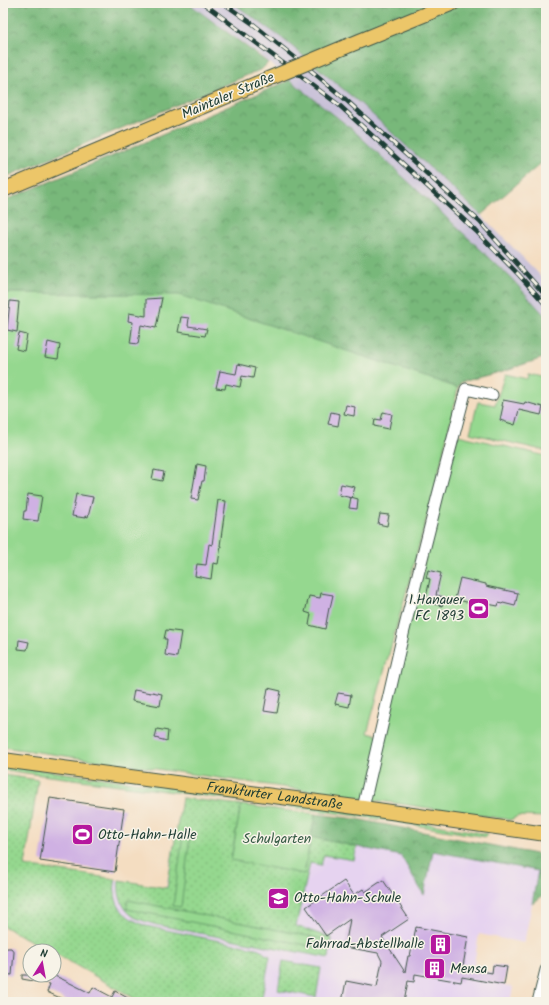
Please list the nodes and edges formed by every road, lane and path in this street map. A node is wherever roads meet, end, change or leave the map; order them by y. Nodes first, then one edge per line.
1 (454, 3) edge
2 (3, 190) edge
3 (492, 395) dead end
4 (3, 760) edge
5 (363, 808) junction
6 (546, 834) edge
7 (546, 970) edge
8 (538, 1002) edge

1 - 2 main road, Maintaler Straße, bridge
3 - 5 street
4 - 5 main road, Frankfurter Landstraße
5 - 6 main road, Frankfurter Landstraße
7 - 8 street

